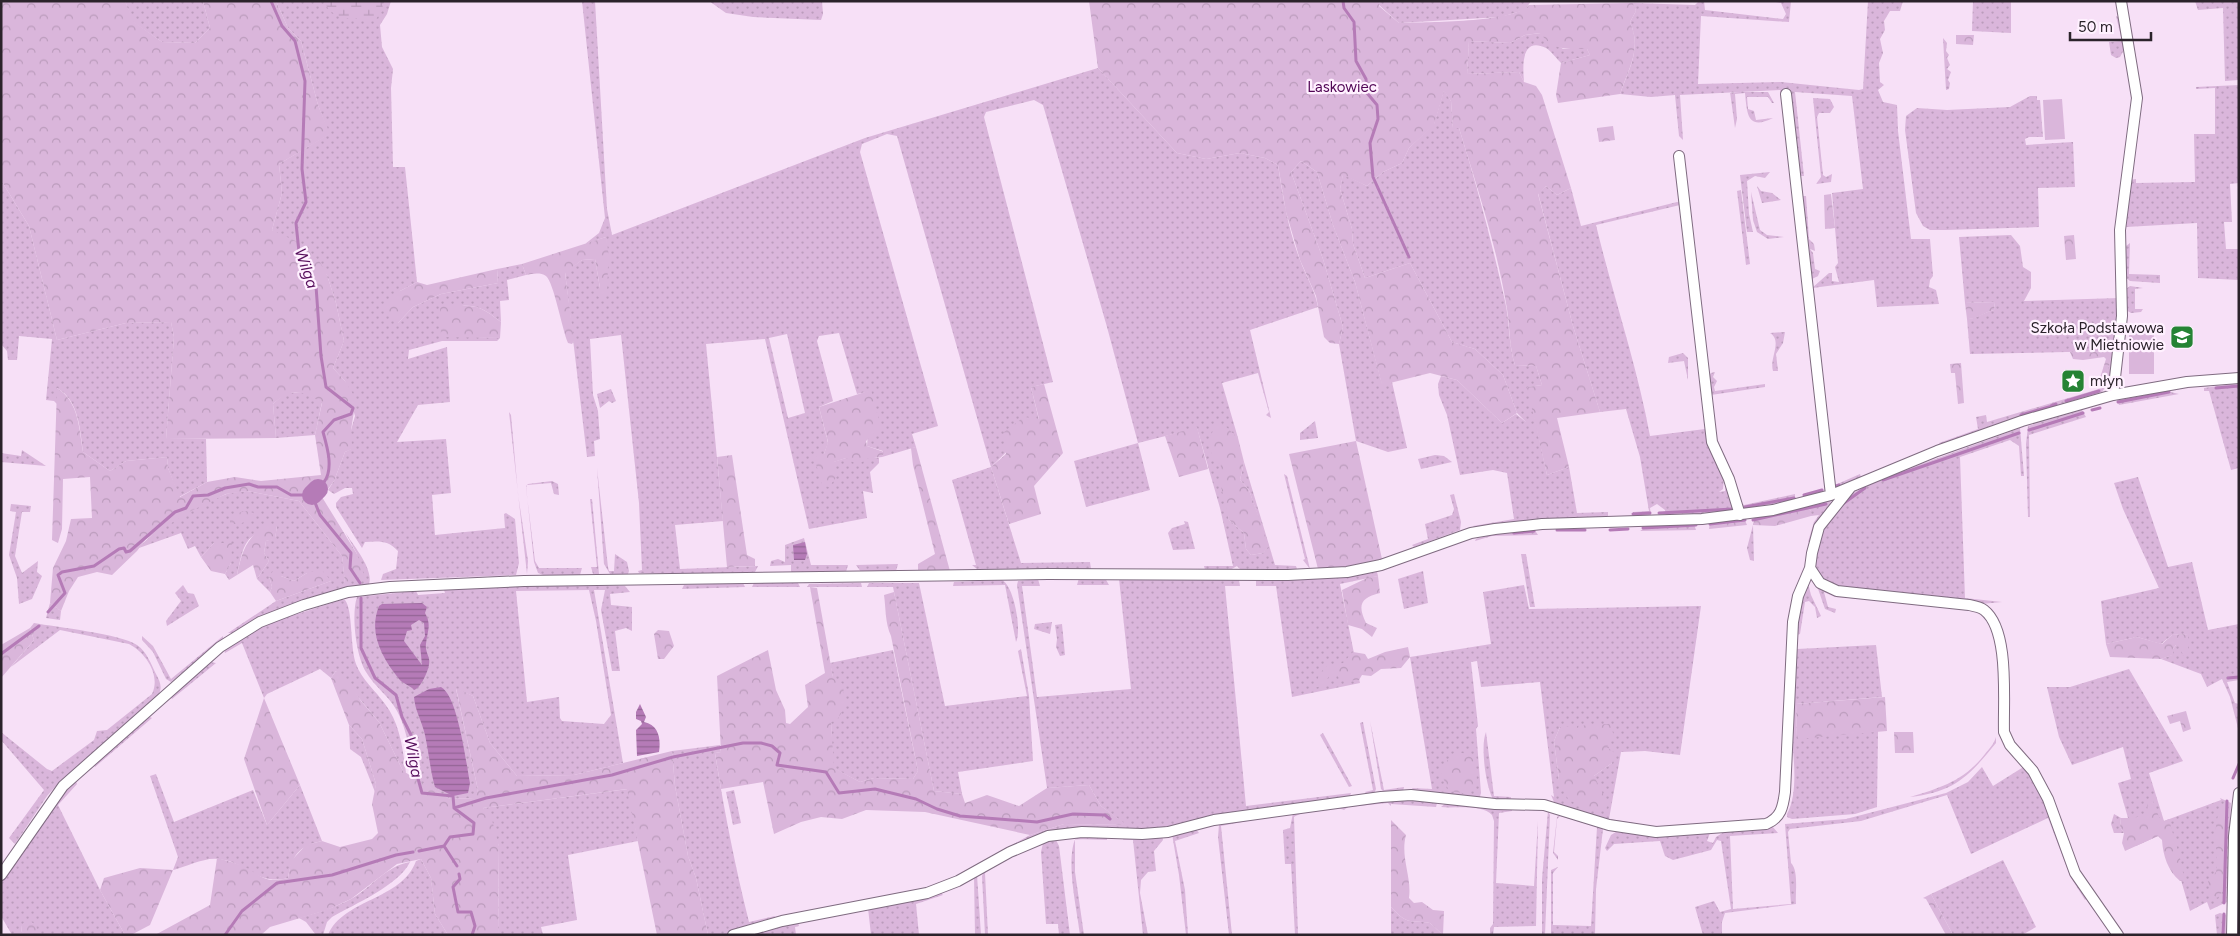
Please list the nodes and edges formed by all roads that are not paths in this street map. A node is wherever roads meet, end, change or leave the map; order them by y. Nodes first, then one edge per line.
1 (2121, 1) edge
2 (1786, 94) dead end
3 (1680, 156) dead end
4 (2239, 378) edge
5 (2113, 395) junction
6 (1853, 485) junction
7 (1831, 495) junction
8 (1740, 515) junction
9 (1810, 568) junction
10 (2239, 794) edge
11 (1, 874) edge
12 (733, 935) edge
13 (2118, 935) edge
14 (2232, 935) edge

1 - 5 street
2 - 7 street
3 - 8 street
4 - 5 street
5 - 6 street
6 - 7 street
6 - 9 street
7 - 8 street
8 - 11 street
9 - 12 street
9 - 13 street
10 - 14 street

